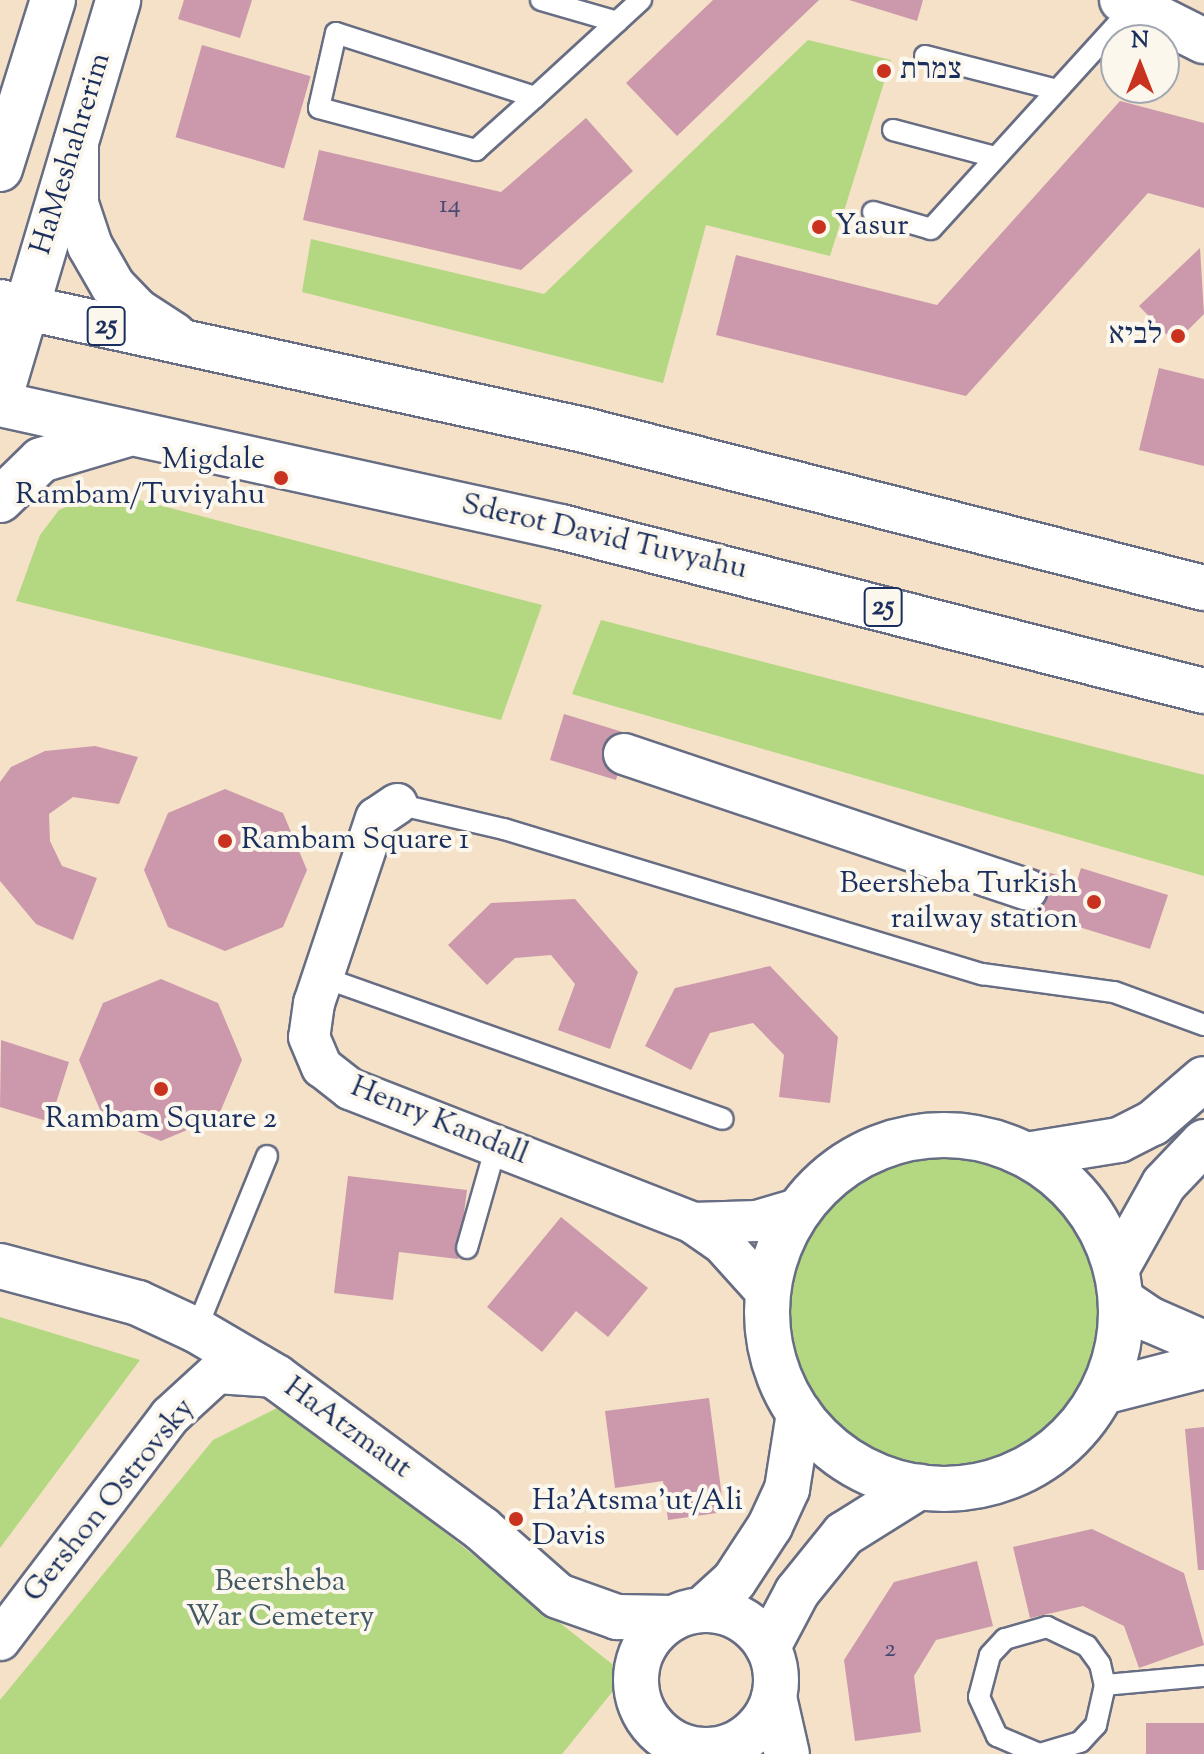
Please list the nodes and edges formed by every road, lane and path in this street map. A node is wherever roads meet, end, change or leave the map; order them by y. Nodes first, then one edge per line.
1 (53, 0) edge
2 (118, 0) edge
3 (541, 0) edge
4 (641, 0) edge
5 (1128, 3) edge
6 (617, 22) junction
7 (1204, 41) edge
8 (925, 56) dead end
9 (1057, 90) junction
10 (535, 97) junction
11 (893, 130) dead end
12 (76, 143) junction
13 (995, 157) junction
14 (0, 169) edge
15 (873, 212) dead end
16 (13, 305) edge
17 (186, 343) junction
18 (0, 397) edge
19 (0, 404) edge
20 (134, 433) junction
21 (0, 500) edge
22 (1204, 588) edge
23 (1204, 691) edge
24 (624, 754) dead end
25 (397, 804) joint
26 (1027, 890) dead end
27 (322, 977) junction
28 (1204, 1025) edge
29 (1204, 1079) edge
30 (723, 1119) dead end
31 (1204, 1142) edge
32 (496, 1146) junction
33 (1026, 1155) junction
34 (267, 1156) dead end
35 (801, 1208) junction
36 (693, 1223) junction
37 (467, 1248) dead end
38 (0, 1266) edge
39 (1119, 1284) junction
40 (768, 1294) junction
41 (196, 1330) junction
42 (1204, 1343) edge
43 (1204, 1366) edge
44 (276, 1377) junction
45 (1103, 1392) junction
46 (799, 1413) junction
47 (919, 1487) junction
48 (687, 1614) junction
49 (0, 1640) edge
50 (768, 1647) junction
51 (1204, 1676) edge
52 (1105, 1685) junction
53 (774, 1697) junction
54 (661, 1746) edge
55 (787, 1754) edge
56 (1039, 1754) edge

1 - 14 main road
2 - 12 main road, HaMeshahrerim
3 - 6 lane
4 - 6 lane
5 - 7 main road
5 - 9 lane
6 - 10 lane
8 - 9 lane
9 - 13 lane
10 - 10 lane
11 - 13 lane
12 - 16 main road, HaMeshahrerim
12 - 17 main road
13 - 15 lane
16 - 17 main road, 25
16 - 18 main road, HaMeshahrerim
17 - 22 main road, 25
19 - 20 main road, Sderot David Tuvyahu / 25
20 - 21 main road
20 - 23 main road, Sderot David Tuvyahu / 25
24 - 26 street
25 - 27 street, Henry Kandall
25 - 28 lane
27 - 30 lane
27 - 32 street, Henry Kandall
29 - 33 main road
31 - 39 main road
32 - 36 street, Henry Kandall
32 - 37 lane
33 - 35 main road
33 - 39 main road
34 - 41 lane
35 - 36 street, Henry Kandall
35 - 40 main road
36 - 40 street, Henry Kandall
38 - 41 main road, HaAtzmaut
39 - 42 main road
39 - 45 main road
40 - 46 main road
41 - 44 main road, HaAtzmaut
43 - 45 main road
44 - 48 main road, HaAtzmaut
44 - 49 street, Gershon Ostrovsky
45 - 47 main road
46 - 47 main road
46 - 48 main road
47 - 50 main road
48 - 50 main road
48 - 54 main road
50 - 53 main road
51 - 52 lane
52 - 56 lane
52 - 56 lane
53 - 54 main road
53 - 55 main road

